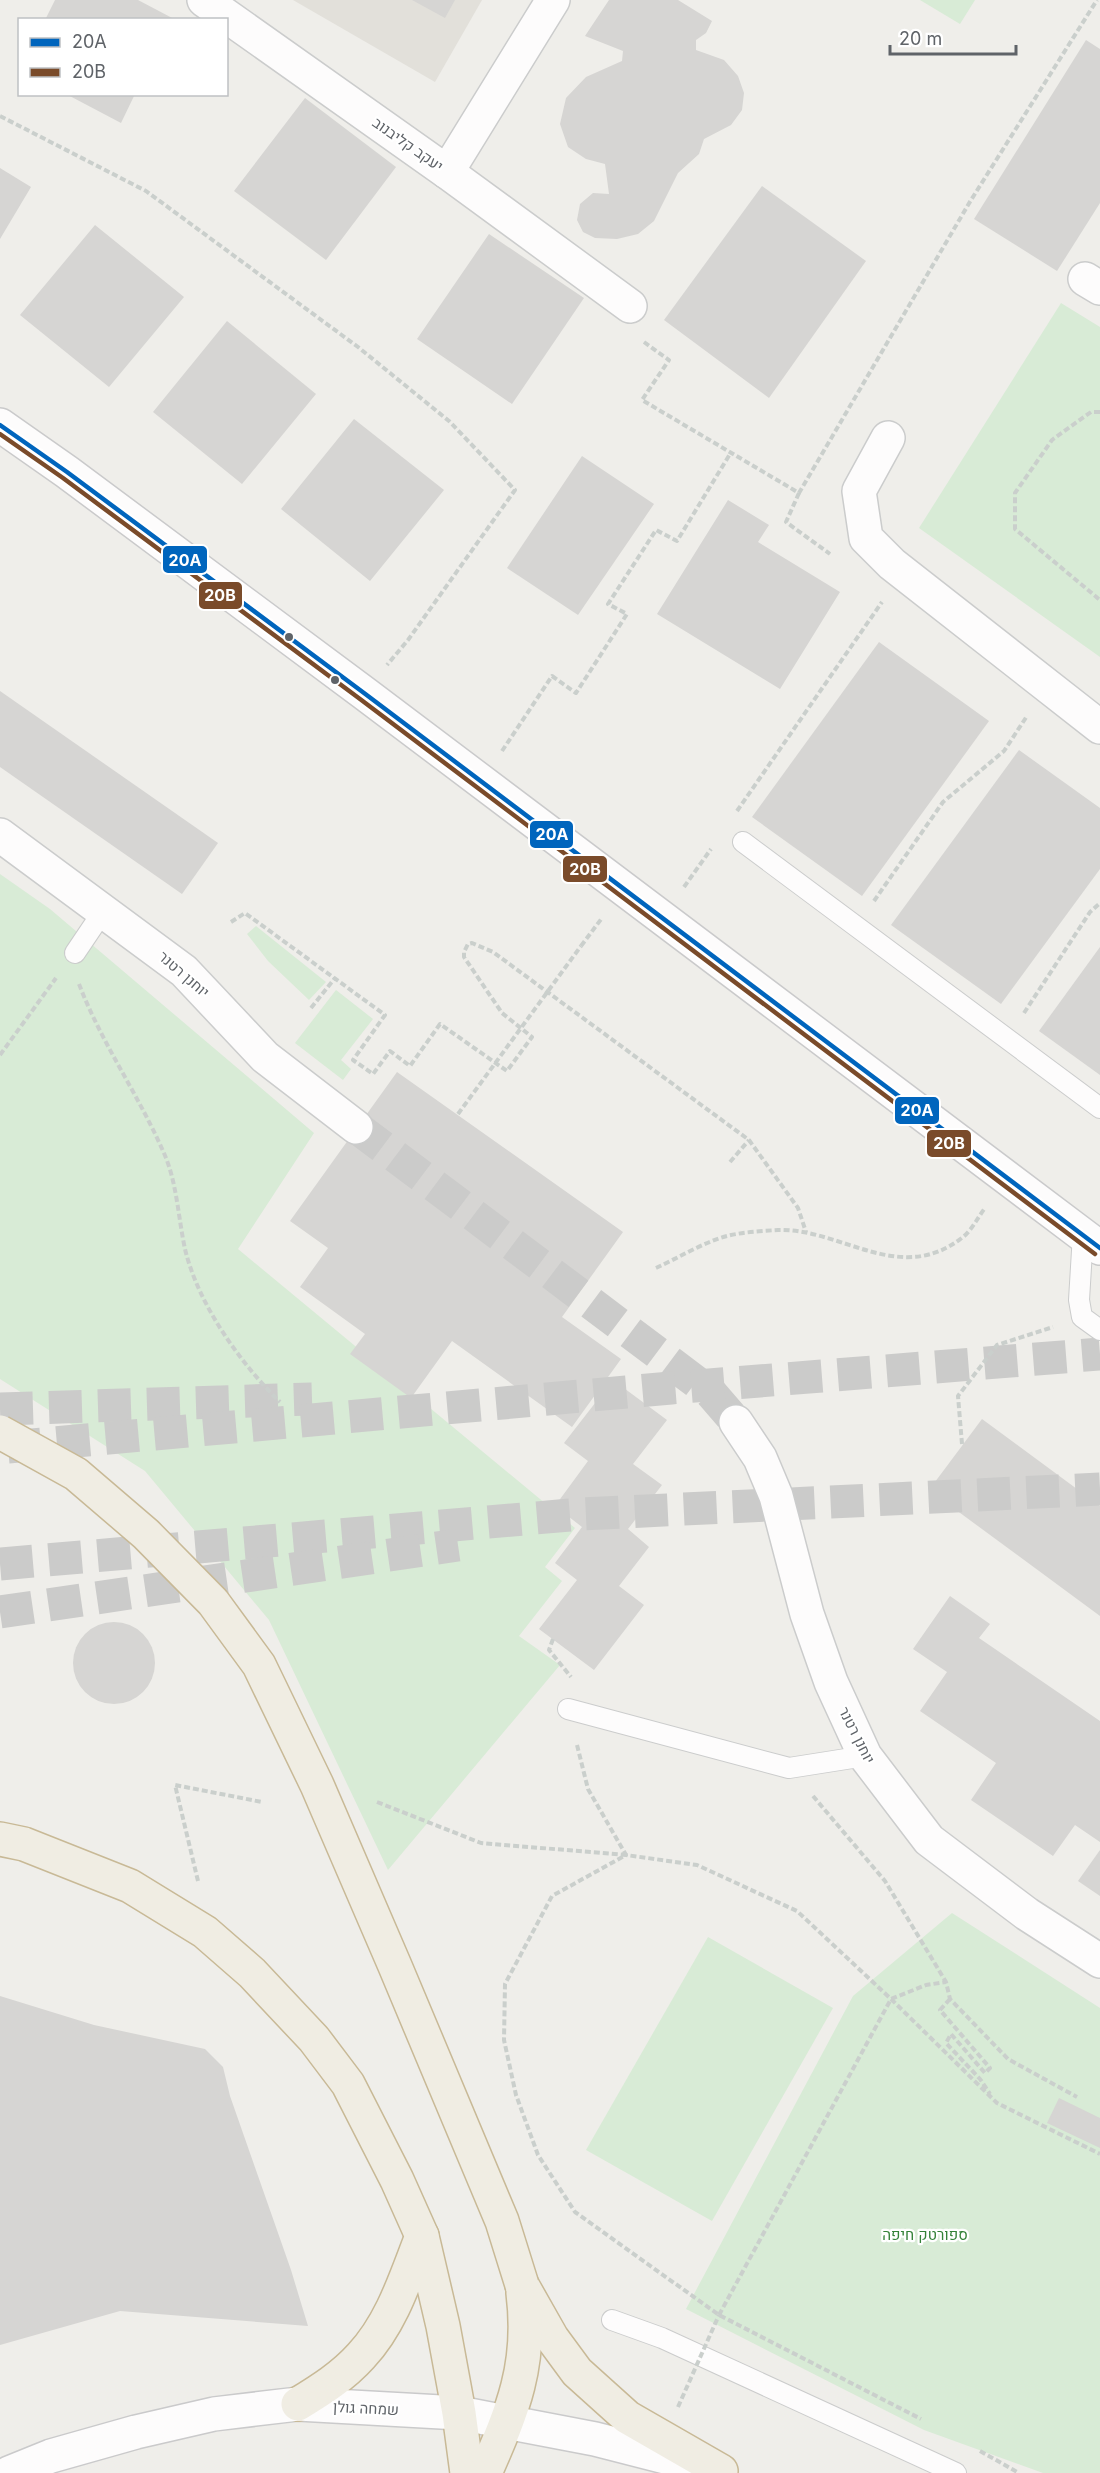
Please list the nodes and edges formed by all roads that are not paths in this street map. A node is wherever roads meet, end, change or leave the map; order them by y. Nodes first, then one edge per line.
1 (204, 0) edge
2 (553, 0) edge
3 (447, 172) junction
4 (630, 306) dead end
5 (0, 425) edge
6 (888, 438) dead end
7 (1100, 727) edge
8 (0, 835) edge
9 (743, 842) dead end
10 (104, 910) junction
11 (75, 953) road end
12 (1100, 1108) edge
13 (356, 1126) tunnel mouth
14 (1091, 1241) edge
15 (1100, 1330) edge
16 (736, 1422) tunnel mouth
17 (0, 1432) edge
18 (568, 1709) road end
19 (865, 1756) junction
20 (0, 1839) edge
21 (1100, 1961) edge
22 (422, 2236) junction
23 (522, 2285) junction
24 (612, 2320) dead end
25 (298, 2404) junction
26 (459, 2413) junction
27 (507, 2421) junction
28 (724, 2472) edge
29 (9, 2473) edge
30 (467, 2473) edge
31 (484, 2473) edge
32 (956, 2473) edge

1 - 3 street, יעקב קליבנוב
2 - 3 street, יעקב קליבנוב
3 - 4 street
5 - 14 street
6 - 7 street
8 - 10 street, יוחנן רטנר
9 - 12 lane
10 - 11 lane
10 - 13 street, יוחנן רטנר
14 - 15 lane
16 - 19 street, יוחנן רטנר
17 - 23 highway, bridge
18 - 19 lane
19 - 21 street, יוחנן רטנר
20 - 22 highway
22 - 25 highway
22 - 26 highway
23 - 27 highway
23 - 28 highway
24 - 32 lane
25 - 26 street, שמחה גולן
25 - 29 street, שמחה גולן
26 - 27 street, שמחה גולן
26 - 30 highway
27 - 28 street, שמחה גולן
27 - 31 highway

